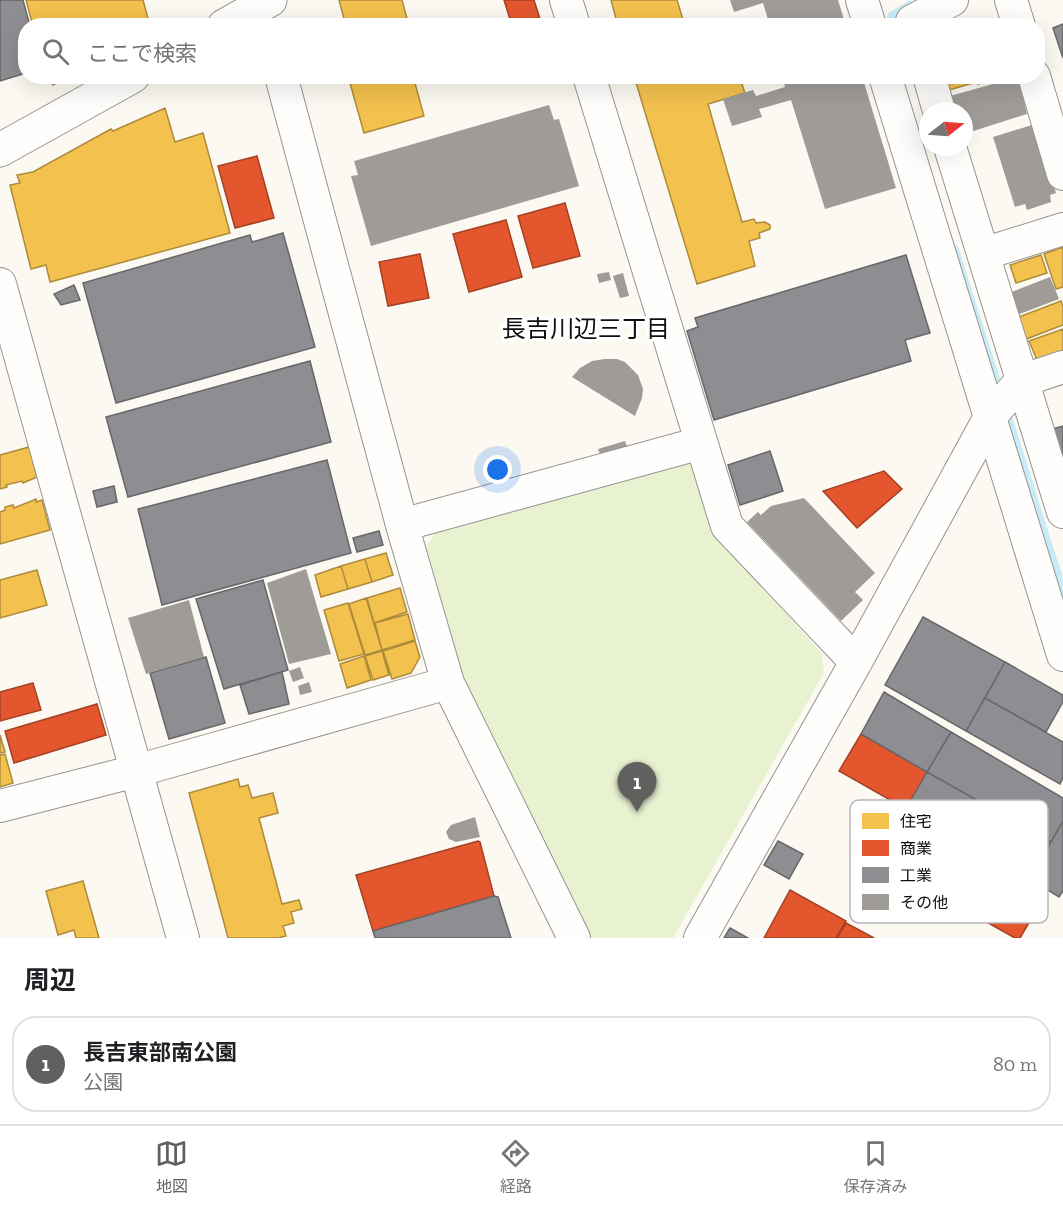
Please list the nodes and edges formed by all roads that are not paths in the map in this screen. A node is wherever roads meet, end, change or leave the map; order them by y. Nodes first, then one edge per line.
1 (566, 0) edge
2 (952, 0) edge
3 (1011, 0) edge
4 (266, 10) edge
5 (245, 18) edge
6 (571, 18) edge
7 (918, 18) edge
8 (1017, 18) edge
9 (119, 84) edge
10 (283, 84) edge
11 (591, 84) edge
12 (887, 84) edge
13 (931, 84) edge
14 (1036, 84) edge
15 (936, 102) edge
16 (0, 150) edge
17 (953, 156) edge
18 (1063, 174) edge
19 (1063, 229) edge
20 (983, 254) junction
21 (0, 284) edge
22 (1063, 367) edge
23 (1021, 381) junction
24 (990, 417) junction
25 (701, 443) junction
26 (1063, 512) edge
27 (402, 525) junction
28 (1063, 655) edge
29 (856, 662) junction
30 (448, 682) junction
31 (136, 771) junction
32 (0, 806) edge
33 (183, 938) edge
34 (574, 938) edge
35 (700, 938) edge

1 - 6 street
2 - 7 street
3 - 8 street
4 - 5 street
9 - 16 street
10 - 27 street
11 - 25 street
12 - 24 street
13 - 15 street
14 - 18 street
17 - 20 street
19 - 20 street
20 - 23 street
21 - 31 street
22 - 23 street
23 - 24 street
23 - 26 street
24 - 28 street
24 - 29 street
25 - 27 street
25 - 29 street
27 - 30 street
29 - 35 street
30 - 31 street
30 - 34 street
31 - 32 street
31 - 33 street

